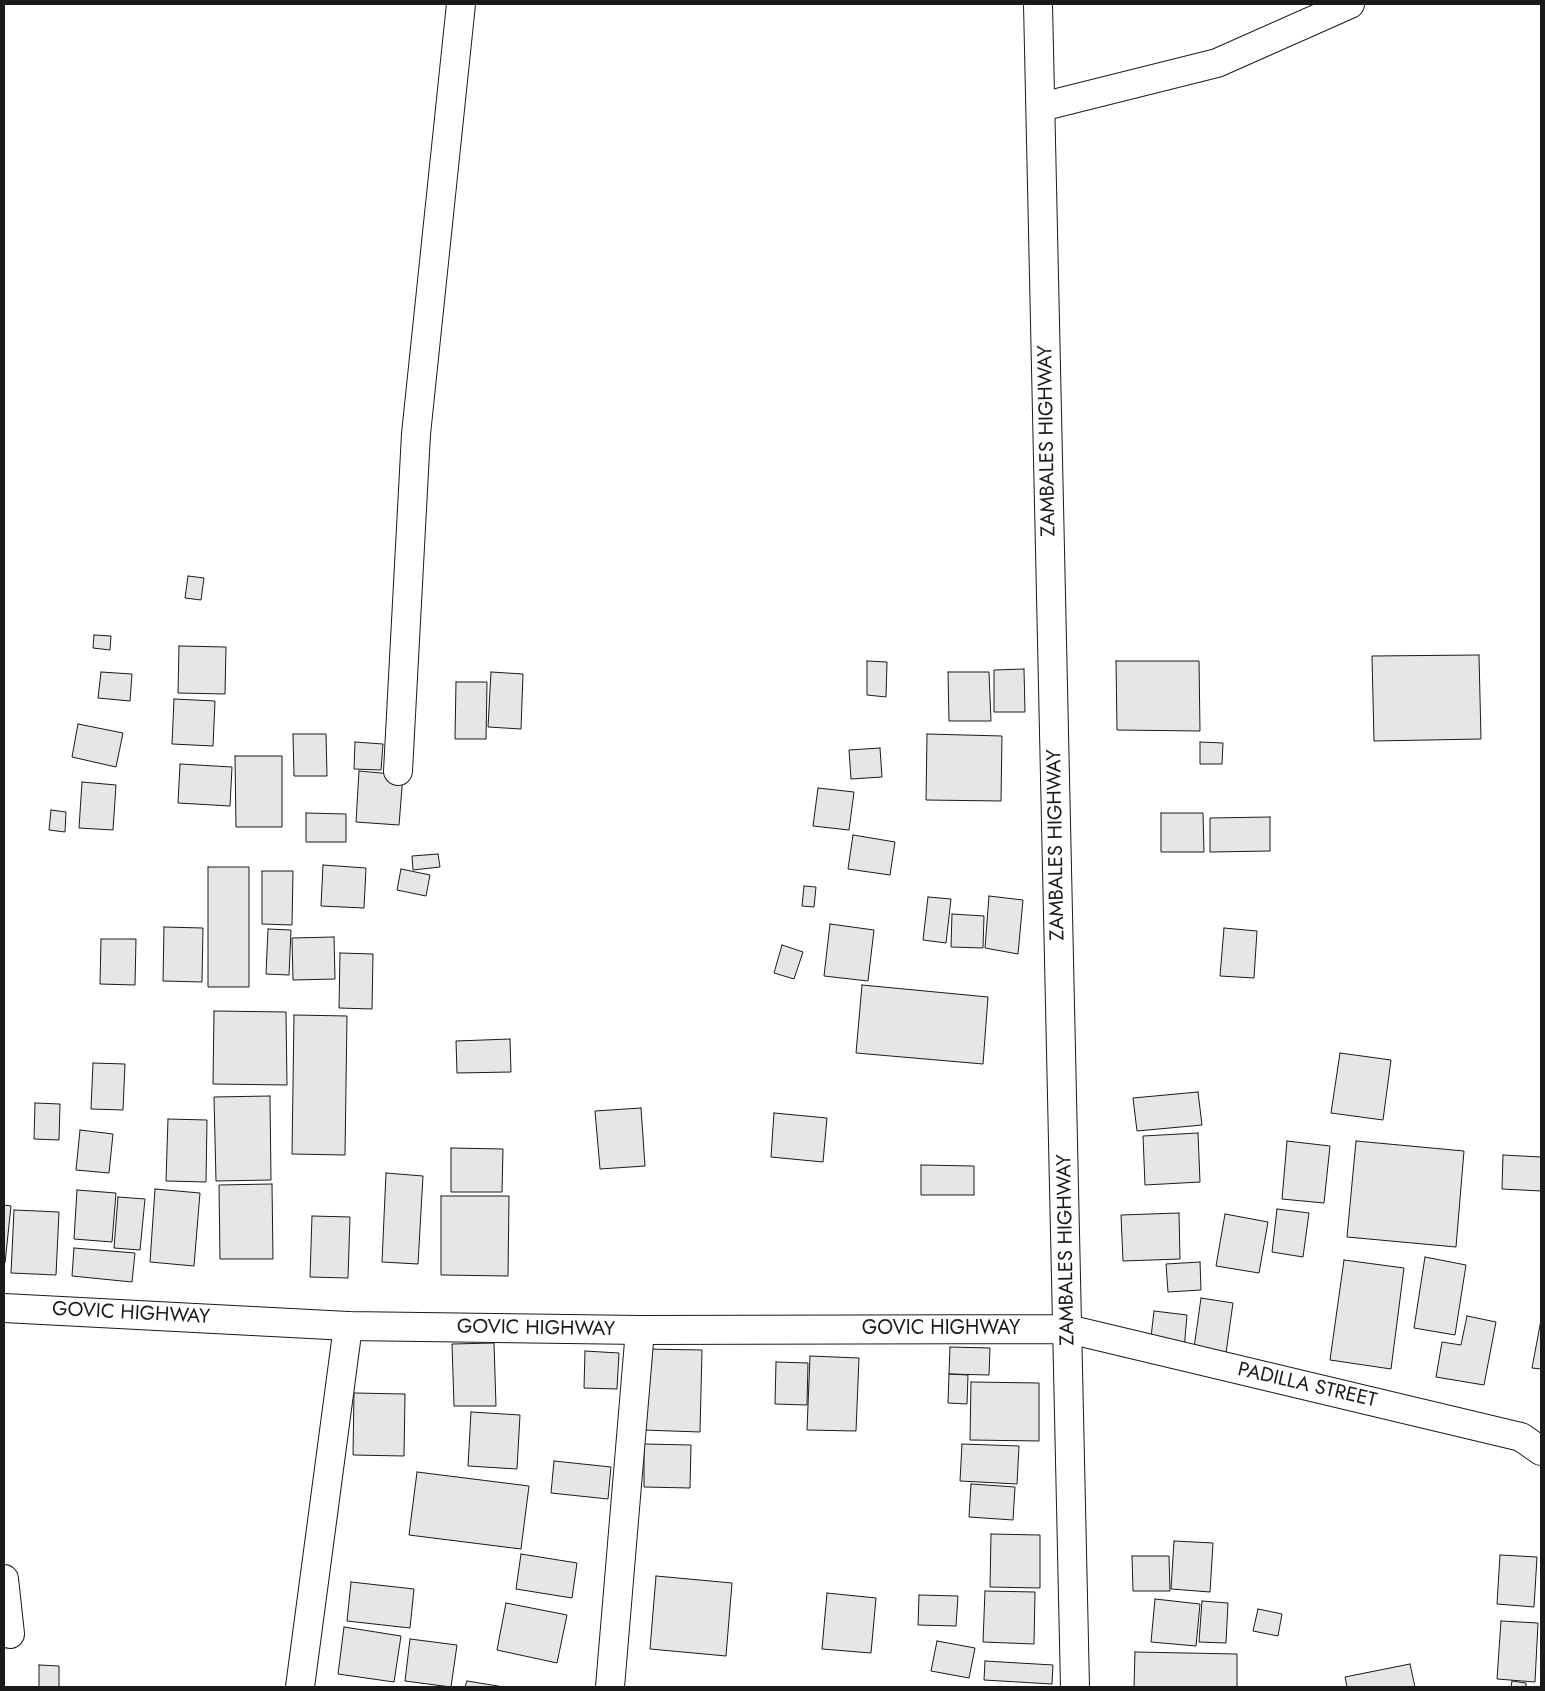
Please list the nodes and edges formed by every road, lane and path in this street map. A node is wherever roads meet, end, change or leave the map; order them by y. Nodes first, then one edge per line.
1 (461, 4) edge
2 (1038, 4) edge
3 (1350, 4) edge
4 (1041, 107) junction
5 (398, 771) dead end
6 (4, 1308) edge
7 (348, 1326) junction
8 (1068, 1329) junction
9 (640, 1330) junction
10 (1541, 1451) edge
11 (4, 1579) edge
12 (10, 1634) dead end
13 (300, 1687) edge
14 (610, 1687) edge
15 (1075, 1687) edge

1 - 5 main road
2 - 4 main road, ZAMBALES HIGHWAY
3 - 4 main road
4 - 8 main road, ZAMBALES HIGHWAY
6 - 7 main road, GOVIC HIGHWAY
7 - 9 main road, GOVIC HIGHWAY
7 - 13 main road
8 - 9 main road, GOVIC HIGHWAY
8 - 10 main road, PADILLA STREET
8 - 15 main road, ZAMBALES HIGHWAY
9 - 14 main road
11 - 12 main road

